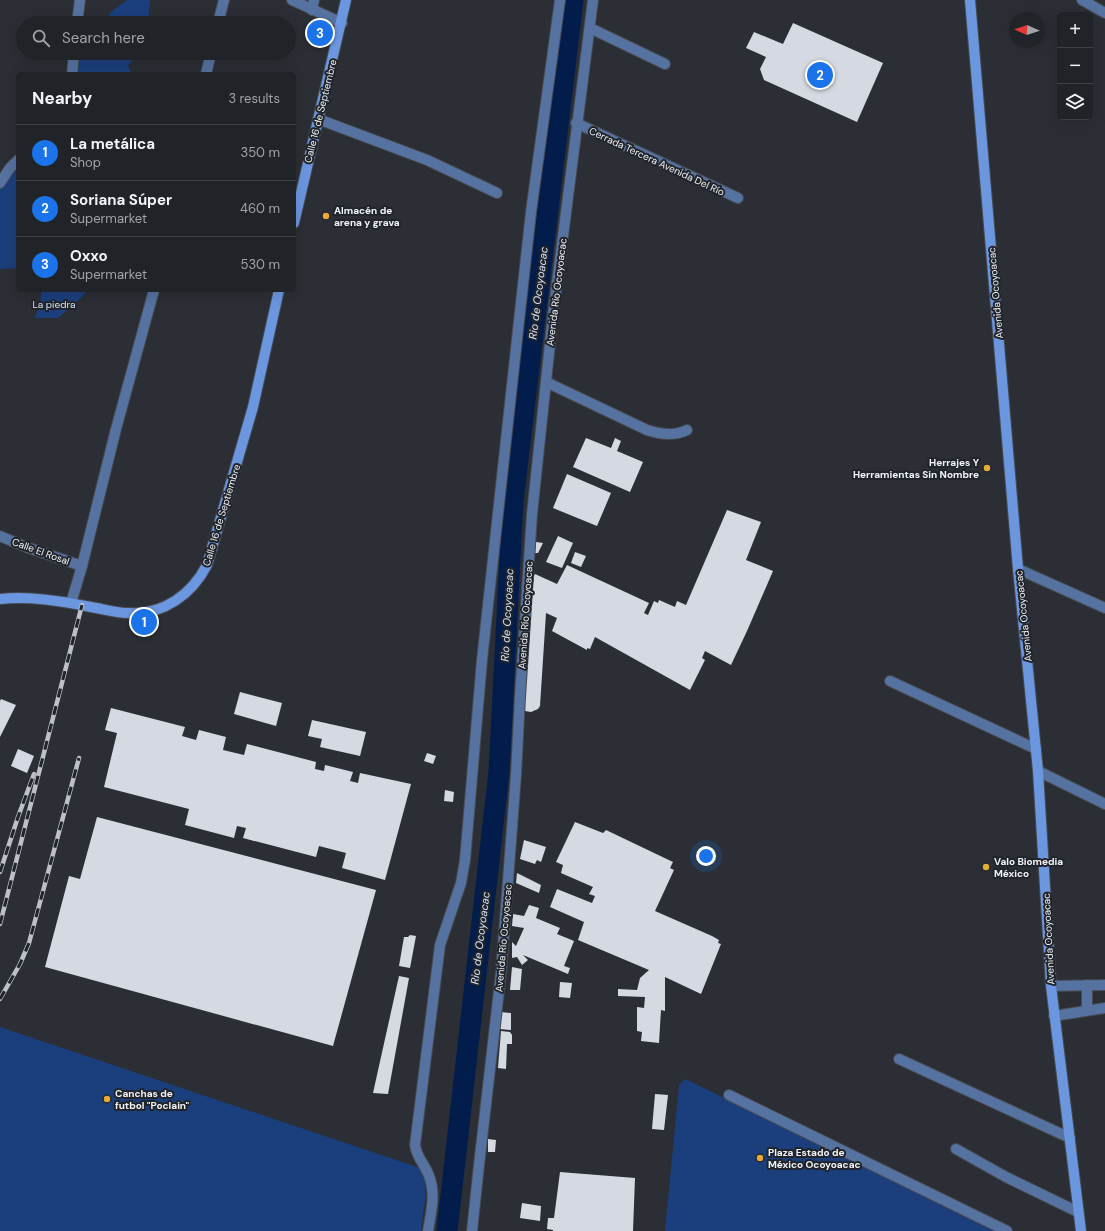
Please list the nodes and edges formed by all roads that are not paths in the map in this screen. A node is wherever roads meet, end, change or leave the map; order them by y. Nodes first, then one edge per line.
1 (80, 0) edge
2 (224, 0) edge
3 (292, 0) edge
4 (346, 0) edge
5 (560, 0) edge
6 (593, 0) edge
7 (970, 0) edge
8 (1082, 0) edge
9 (313, 5) edge
10 (1105, 13) edge
11 (78, 16) edge
12 (220, 16) edge
13 (342, 23) junction
14 (590, 28) junction
15 (73, 60) edge
16 (209, 60) edge
17 (665, 64) dead end
18 (72, 72) edge
19 (206, 72) edge
20 (318, 118) junction
21 (576, 123) junction
22 (16, 162) edge
23 (0, 183) edge
24 (497, 193) dead end
25 (738, 198) dead end
26 (296, 214) edge
27 (153, 292) edge
28 (279, 292) edge
29 (546, 382) junction
30 (687, 430) dead end
31 (0, 536) edge
32 (82, 566) junction
33 (1018, 569) junction
34 (0, 599) edge
35 (71, 603) junction
36 (1105, 608) edge
37 (890, 681) dead end
38 (1036, 749) junction
39 (1038, 771) junction
40 (1105, 804) edge
41 (1105, 985) edge
42 (1051, 986) junction
43 (1087, 986) junction
44 (1105, 1008) edge
45 (1087, 1010) junction
46 (1054, 1016) junction
47 (899, 1058) dead end
48 (729, 1095) dead end
49 (1070, 1138) junction
50 (956, 1149) dead end
51 (1078, 1212) junction
52 (428, 1231) edge
53 (472, 1231) edge
54 (1007, 1231) edge
55 (1081, 1231) edge

1 - 11 street
2 - 12 street
3 - 9 street
4 - 13 main road, Calle 16 de Septiembre
5 - 52 street
6 - 14 street, Avenida Río Ocoyoacac
7 - 33 main road, Avenida Ocoyoacac
8 - 10 street
9 - 13 street
13 - 20 main road, Calle 16 de Septiembre
14 - 17 street
14 - 21 street, Avenida Río Ocoyoacac
15 - 18 street
16 - 19 street
20 - 24 street
20 - 26 main road, Calle 16 de Septiembre
21 - 25 street, Cerrada Tercera Avenida Del Río
21 - 29 street, Avenida Río Ocoyoacac
22 - 23 street
27 - 32 street
28 - 35 main road, Calle 16 de Septiembre
29 - 30 street
29 - 53 street, Avenida Río Ocoyoacac
31 - 32 street, Calle El Rosal
32 - 35 street
33 - 36 street
33 - 38 main road, Avenida Ocoyoacac
34 - 35 main road, Calle 16 de Septiembre
37 - 38 street
38 - 39 main road, Avenida Ocoyoacac
39 - 40 street
39 - 42 main road, Avenida Ocoyoacac
41 - 43 street
42 - 43 street
42 - 46 main road, Avenida Ocoyoacac
43 - 45 street
44 - 45 street
45 - 46 street
46 - 49 main road, Avenida Ocoyoacac
47 - 49 street
48 - 54 street
49 - 51 main road, Avenida Ocoyoacac
50 - 51 street
51 - 55 main road, Avenida Ocoyoacac

